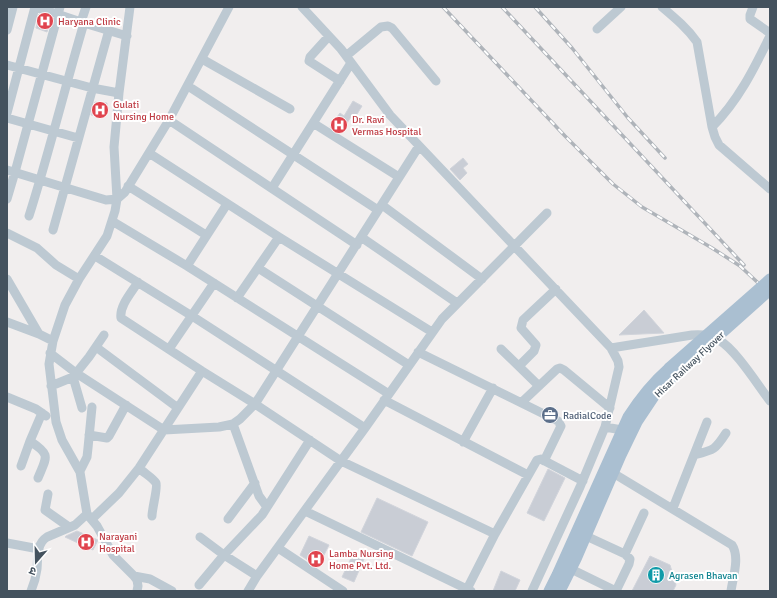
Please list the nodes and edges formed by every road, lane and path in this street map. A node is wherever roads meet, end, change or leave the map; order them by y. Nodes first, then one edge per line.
1 (13, 7) edge
2 (36, 7) edge
3 (86, 7) edge
4 (130, 7) edge
5 (229, 7) edge
6 (302, 7) edge
7 (621, 7) edge
8 (662, 7) edge
9 (753, 7) edge
10 (59, 11) edge
11 (82, 23) junction
12 (597, 29) dead end
13 (7, 30) edge
14 (109, 30) junction
15 (770, 33) edge
16 (127, 36) junction
17 (329, 36) junction
18 (770, 36) edge
19 (766, 53) edge
20 (202, 59) junction
21 (349, 60) junction
22 (7, 65) edge
23 (19, 68) junction
24 (41, 74) junction
25 (340, 81) junction
26 (436, 81) dead end
27 (67, 82) junction
28 (188, 86) junction
29 (92, 88) junction
30 (119, 93) junction
31 (290, 109) dead end
32 (7, 113) edge
33 (7, 118) edge
34 (169, 120) junction
35 (312, 123) junction
36 (28, 124) junction
37 (712, 127) junction
38 (53, 131) junction
39 (78, 138) junction
40 (420, 146) junction
41 (149, 153) junction
42 (293, 154) junction
43 (11, 171) edge
44 (400, 177) junction
45 (41, 180) junction
46 (128, 186) junction
47 (65, 187) junction
48 (272, 188) junction
49 (770, 189) edge
50 (7, 199) edge
51 (117, 199) junction
52 (227, 204) junction
53 (380, 208) junction
54 (548, 213) dead end
55 (29, 216) dead end
56 (112, 221) junction
57 (53, 230) dead end
58 (7, 233) edge
59 (206, 235) junction
60 (278, 237) junction
61 (359, 241) junction
62 (514, 246) junction
63 (95, 256) junction
64 (187, 266) junction
65 (258, 268) junction
66 (338, 273) junction
67 (7, 279) edge
68 (482, 279) junction
69 (770, 279) edge
70 (79, 280) junction
71 (138, 282) junction
72 (214, 283) junction
73 (556, 289) junction
74 (770, 290) edge
75 (237, 298) junction
76 (457, 303) junction
77 (318, 306) junction
78 (192, 316) junction
79 (7, 322) edge
80 (432, 332) junction
81 (39, 334) junction
82 (104, 334) dead end
83 (298, 336) junction
84 (53, 341) junction
85 (96, 347) junction
86 (611, 348) junction
87 (169, 349) junction
88 (501, 349) dead end
89 (50, 352) junction
90 (418, 352) junction
91 (409, 365) junction
92 (519, 366) junction
93 (202, 371) junction
94 (276, 371) junction
95 (672, 371) junction
96 (74, 375) junction
97 (51, 386) junction
98 (539, 386) junction
99 (493, 388) junction
100 (7, 397) edge
101 (386, 397) junction
102 (770, 401) edge
103 (522, 402) junction
104 (255, 404) junction
105 (126, 405) junction
106 (92, 407) dead end
107 (82, 408) dead end
108 (178, 408) junction
109 (610, 408) junction
110 (42, 414) junction
111 (56, 422) junction
112 (707, 422) dead end
113 (234, 424) junction
114 (605, 427) junction
115 (365, 428) junction
116 (164, 430) junction
117 (622, 430) junction
118 (726, 433) dead end
119 (89, 435) junction
120 (310, 440) junction
121 (30, 441) junction
122 (463, 442) junction
123 (694, 455) junction
124 (341, 461) junction
125 (544, 461) junction
126 (21, 466) dead end
127 (139, 468) junction
128 (80, 471) junction
129 (613, 473) junction
130 (528, 475) junction
131 (38, 478) dead end
132 (583, 482) junction
133 (255, 483) junction
134 (48, 494) dead end
135 (267, 507) junction
136 (673, 508) junction
137 (305, 511) junction
138 (644, 513) dead end
139 (152, 516) dead end
140 (89, 517) junction
141 (228, 518) dead end
142 (69, 528) junction
143 (495, 534) junction
144 (586, 536) junction
145 (200, 537) dead end
146 (7, 543) edge
147 (278, 548) junction
148 (39, 549) junction
149 (625, 554) junction
150 (224, 555) junction
151 (571, 569) junction
152 (134, 576) junction
153 (257, 576) junction
154 (199, 585) dead end
155 (329, 587) edge
156 (250, 590) edge
157 (468, 590) edge
158 (31, 591) edge
159 (137, 591) edge
160 (172, 591) edge
161 (343, 591) edge
162 (532, 591) edge
163 (549, 591) edge
164 (560, 591) edge
165 (616, 591) edge
166 (731, 591) edge

1 - 13 street
2 - 10 street
2 - 23 street
3 - 11 street
4 - 16 street
5 - 20 street
6 - 17 street
7 - 12 street
8 - 37 street
9 - 15 street
10 - 11 street
10 - 24 street
11 - 14 street
11 - 27 street
14 - 16 street
14 - 29 street
16 - 30 street
17 - 21 street
17 - 25 street
18 - 19 street
19 - 37 street
20 - 28 street
20 - 31 street
21 - 25 street
21 - 26 street
21 - 40 street
22 - 23 street
23 - 24 street
23 - 32 street
24 - 27 street
24 - 36 street
25 - 35 street
27 - 29 street
27 - 38 street
28 - 34 street
28 - 42 street
29 - 30 street
29 - 39 street
30 - 51 street
33 - 36 street
34 - 41 street
34 - 48 street
35 - 42 street
35 - 44 street
36 - 38 street
36 - 43 street
37 - 49 street
38 - 39 street
38 - 45 street
39 - 47 street
40 - 44 street
40 - 62 street
41 - 46 street
41 - 52 street
42 - 48 street
42 - 53 street
43 - 45 street
43 - 50 street
44 - 53 street
45 - 47 street
45 - 55 street
46 - 51 street
46 - 59 street
47 - 51 street
47 - 57 street
48 - 61 street
51 - 56 street
52 - 59 street
52 - 60 street
53 - 61 street
53 - 68 street
54 - 62 street
56 - 63 street
56 - 64 street
58 - 70 street
59 - 64 street
60 - 65 street
60 - 66 street
61 - 66 street
61 - 76 street
62 - 68 street
62 - 73 street
63 - 70 street
63 - 71 street
64 - 72 street
65 - 75 street
65 - 77 street
66 - 77 street
66 - 80 street
67 - 81 street
68 - 76 street
69 - 95 main road, Hisar Railway Flyover, bridge
70 - 84 street
71 - 78 street
71 - 87 street
72 - 75 street
72 - 78 street
73 - 86 street
73 - 92 street
74 - 95 main road, Hisar Railway Flyover, bridge
75 - 83 street
76 - 80 street
77 - 83 street
77 - 91 street
78 - 87 street
78 - 94 street
79 - 81 street
80 - 90 street
81 - 84 street
82 - 85 street
83 - 94 street
83 - 101 street
84 - 89 street
85 - 96 street
85 - 108 street
86 - 102 street
86 - 109 street
87 - 93 street
88 - 92 street
89 - 96 street
89 - 97 street
90 - 91 street
90 - 99 street
91 - 101 street
92 - 98 street
93 - 104 street
93 - 108 street
94 - 104 street
94 - 115 street
95 - 117 main road, Hisar Railway Flyover
95 - 129 main road, Hisar Railway Flyover
96 - 97 street
96 - 105 street
96 - 107 street
97 - 111 street
98 - 103 street
98 - 109 street
99 - 103 street
99 - 122 street
100 - 110 street
101 - 115 street
101 - 122 street
103 - 125 street
104 - 113 street
104 - 120 street
105 - 116 street
105 - 119 street
106 - 119 street
108 - 116 street
109 - 114 street
110 - 111 street
110 - 121 street
111 - 128 street
112 - 123 street
113 - 116 street
113 - 133 street
114 - 117 street
114 - 132 street
115 - 124 street
116 - 127 street
117 - 163 main road, Hisar Railway Flyover
118 - 123 street
119 - 128 street
120 - 124 street
120 - 135 street
121 - 126 street
121 - 131 street
122 - 130 street
123 - 136 street
124 - 137 street
124 - 143 street
125 - 130 street
125 - 132 street
127 - 139 street
127 - 140 street
128 - 140 street
129 - 136 street
129 - 144 main road, Hisar Railway Flyover
130 - 143 street
132 - 162 street
133 - 135 street
133 - 141 street
134 - 142 street
135 - 150 street
136 - 166 street
137 - 147 street
137 - 157 street
138 - 149 street
140 - 142 street
140 - 152 street
142 - 148 street
143 - 157 street
144 - 149 street
144 - 151 main road, Hisar Railway Flyover
145 - 150 street
146 - 148 street
147 - 153 street
147 - 155 street
148 - 158 street
149 - 165 street
150 - 153 street
150 - 154 street
151 - 164 main road, Hisar Railway Flyover
151 - 165 street
152 - 159 street
152 - 160 street
153 - 156 street
155 - 161 street

